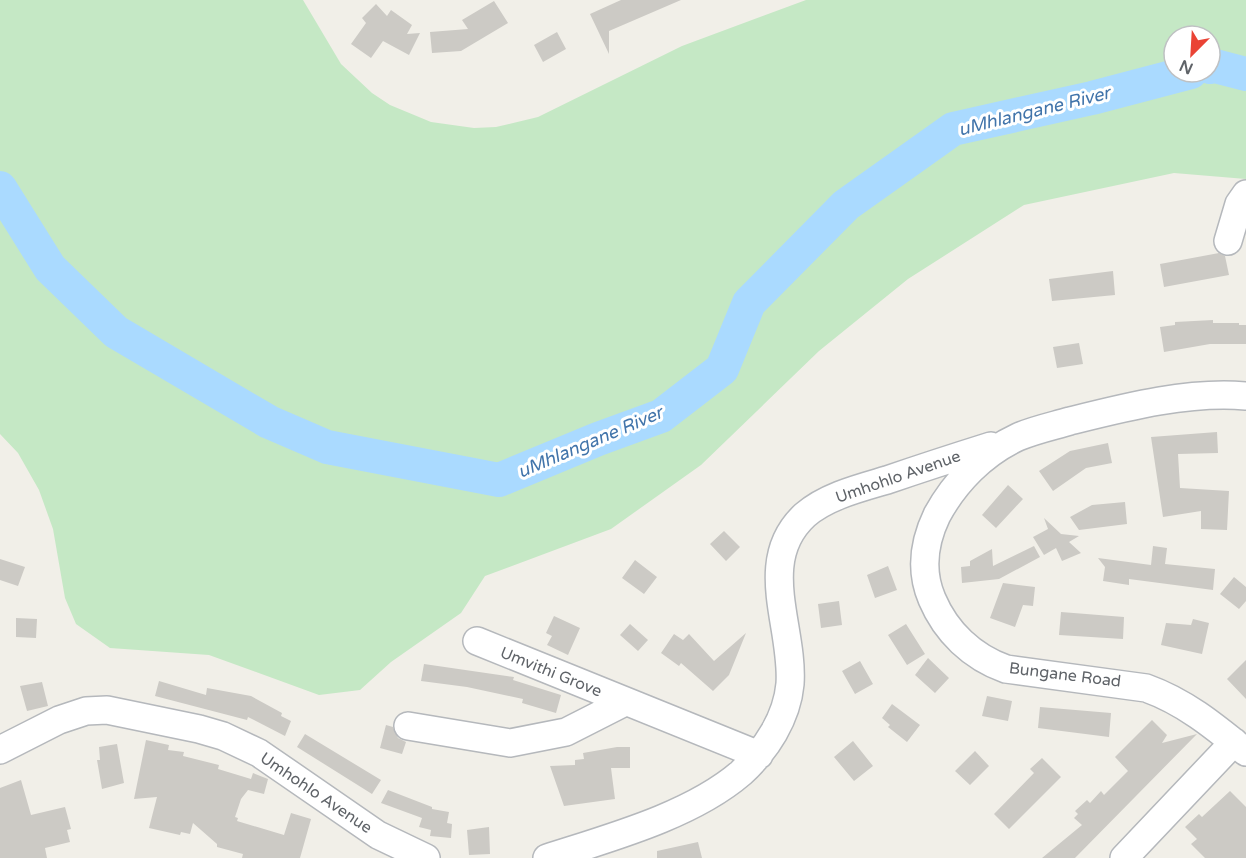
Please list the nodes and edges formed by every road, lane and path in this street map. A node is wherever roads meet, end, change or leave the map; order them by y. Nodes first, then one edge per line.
1 (1246, 194) edge
2 (1228, 242) dead end
3 (1246, 396) edge
4 (1018, 437) junction
5 (477, 641) dead end
6 (625, 702) junction
7 (408, 726) dead end
8 (1240, 747) edge
9 (0, 750) edge
10 (759, 755) junction
11 (426, 858) edge
12 (547, 858) edge
13 (1124, 858) edge

1 - 2 street
3 - 4 street, Bungane Road
4 - 8 street, Bungane Road
4 - 10 street, Umhohlo Avenue
5 - 6 street, Umvithi Grove
6 - 7 street, Umvithi Grove
6 - 10 street, Umvithi Grove
8 - 13 street
9 - 11 street, Umhohlo Avenue
10 - 12 street, Umhohlo Avenue

